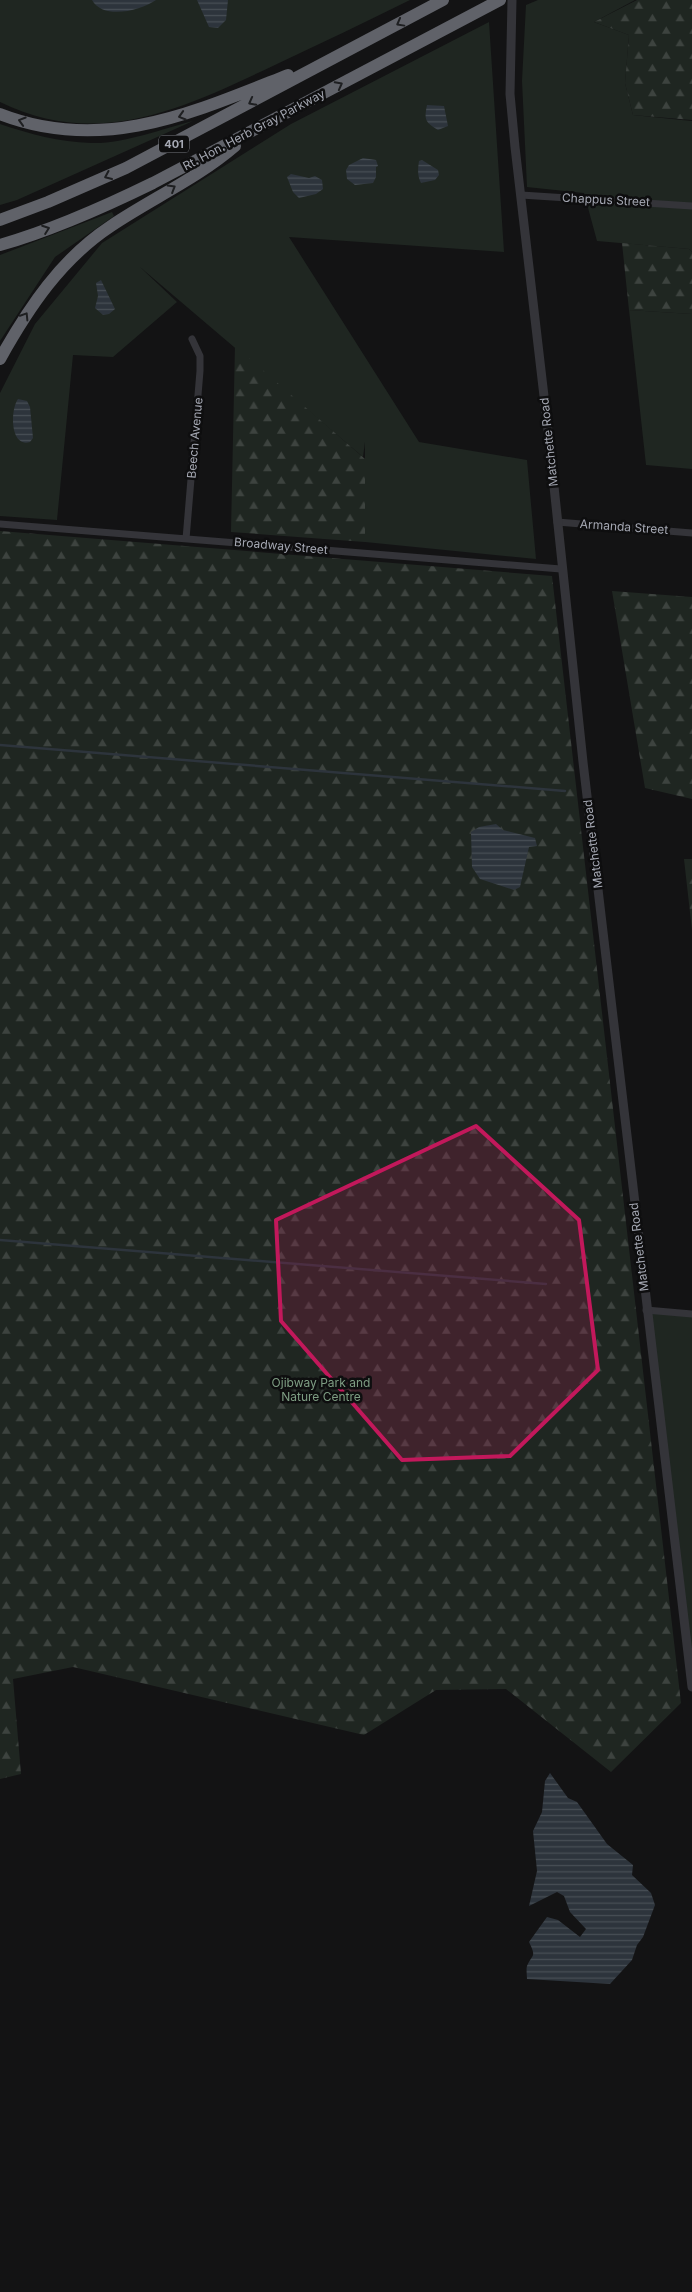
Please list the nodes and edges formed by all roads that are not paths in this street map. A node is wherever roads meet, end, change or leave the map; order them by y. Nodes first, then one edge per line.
1 (443, 0) edge
2 (512, 0) edge
3 (495, 3) edge
4 (341, 53) junction
5 (0, 114) edge
6 (250, 133) junction
7 (520, 195) junction
8 (692, 206) edge
9 (0, 220) edge
10 (0, 245) edge
11 (192, 339) dead end
12 (0, 358) edge
13 (557, 522) junction
14 (0, 524) edge
15 (692, 533) edge
16 (186, 539) junction
17 (561, 569) junction
18 (646, 1310) junction
19 (692, 1314) edge
20 (692, 1687) edge

1 -> 4 highway, Rt. Hon. Herb Gray Parkway / 401
2 - 7 street, Matchette Road
6 -> 3 highway, Rt. Hon. Herb Gray Parkway / 401
4 -> 5 highway
4 -> 9 highway, Rt. Hon. Herb Gray Parkway / 401
10 -> 6 highway, Rt. Hon. Herb Gray Parkway / 401
12 -> 6 highway
7 - 8 street, Chappus Street
7 - 13 street, Matchette Road
11 - 16 street, Beech Avenue
13 - 15 street, Armanda Street
13 - 17 street, Matchette Road
14 - 16 street, Broadway Street
16 - 17 street, Broadway Street
17 - 18 street, Matchette Road
18 - 19 street
18 - 20 street, Matchette Road

